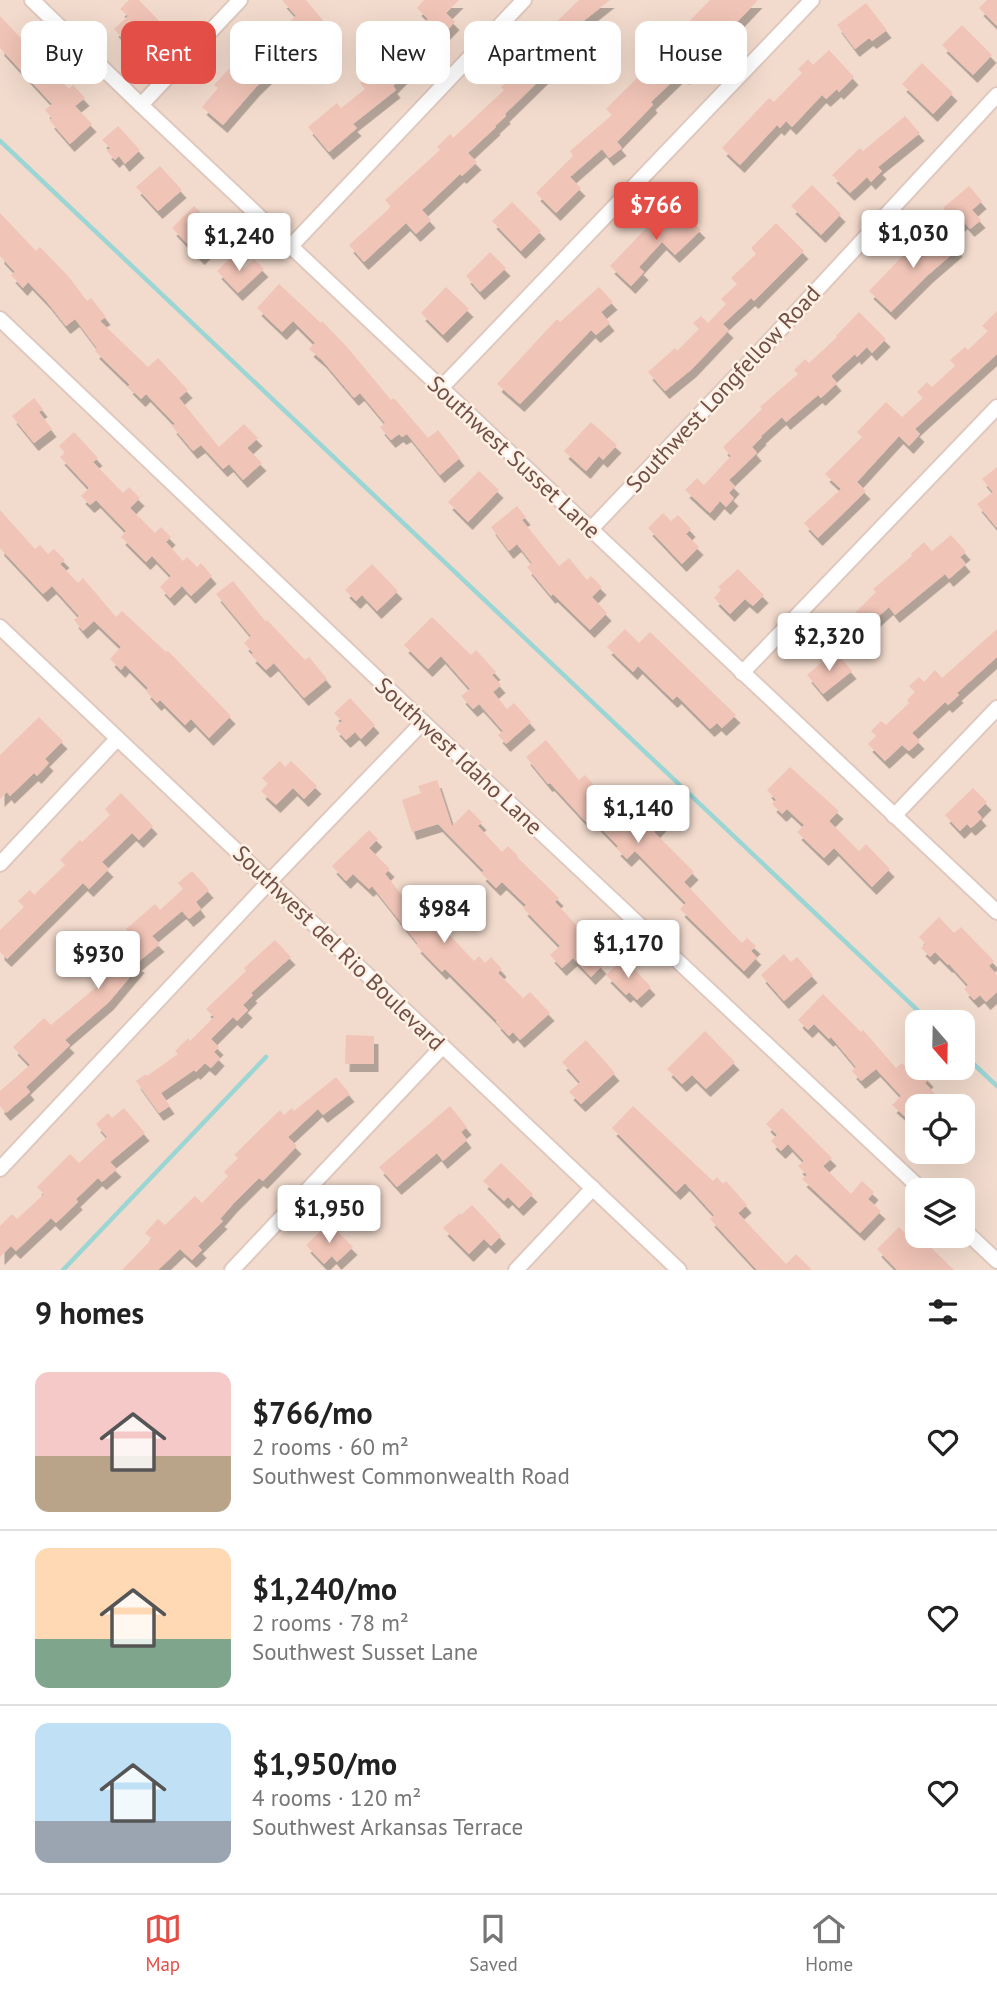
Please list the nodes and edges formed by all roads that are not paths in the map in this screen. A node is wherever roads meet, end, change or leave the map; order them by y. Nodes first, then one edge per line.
1 (32, 0) edge
2 (240, 0) edge
3 (524, 0) edge
4 (812, 0) edge
5 (997, 95) edge
6 (141, 105) junction
7 (291, 246) junction
8 (0, 319) edge
9 (441, 388) junction
10 (997, 407) edge
11 (591, 529) junction
12 (0, 626) edge
13 (742, 673) junction
14 (997, 708) edge
15 (423, 722) junction
16 (117, 739) junction
17 (894, 816) junction
18 (0, 864) edge
19 (270, 881) junction
20 (997, 912) edge
21 (442, 1047) junction
22 (0, 1169) edge
23 (909, 1178) edge
24 (593, 1188) junction
25 (975, 1240) edge
26 (997, 1261) edge
27 (232, 1270) edge
28 (516, 1270) edge
29 (679, 1270) edge

1 - 6 street, Southwest Susset Lane
2 - 6 street
3 - 7 street
4 - 9 street
5 - 11 street, Southwest Longfellow Road
6 - 7 street, Southwest Susset Lane
7 - 9 street, Southwest Susset Lane
8 - 15 street, Southwest Idaho Lane
9 - 11 street, Southwest Susset Lane
10 - 13 street
11 - 13 street, Southwest Susset Lane
12 - 16 street, Southwest del Rio Boulevard
13 - 17 street, Southwest Susset Lane
14 - 17 street
15 - 19 street
15 - 23 street, Southwest Idaho Lane
16 - 18 street
16 - 19 street, Southwest del Rio Boulevard
17 - 20 street, Southwest Susset Lane
19 - 21 street, Southwest del Rio Boulevard
19 - 22 street
21 - 24 street, Southwest del Rio Boulevard
21 - 27 street
24 - 28 street
24 - 29 street, Southwest del Rio Boulevard
25 - 26 street

